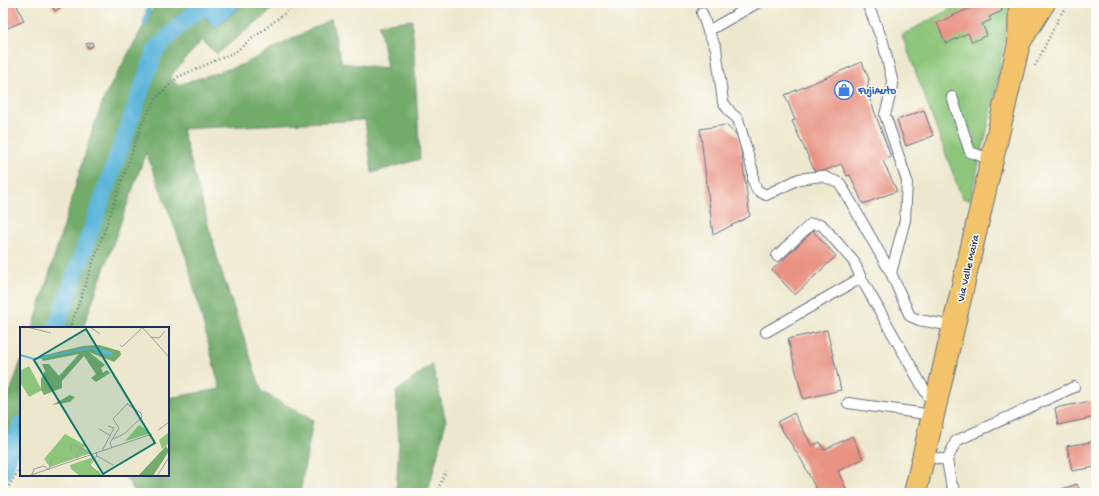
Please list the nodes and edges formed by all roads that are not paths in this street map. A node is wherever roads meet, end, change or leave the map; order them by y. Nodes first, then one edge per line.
1 (757, 3) edge
2 (867, 3) edge
3 (1020, 3) edge
4 (1044, 3) edge
5 (702, 13) dead end
6 (708, 31) junction
7 (1019, 43) junction
8 (952, 97) dead end
9 (992, 160) junction
10 (777, 256) dead end
11 (891, 273) junction
12 (861, 278) junction
13 (953, 326) junction
14 (766, 332) dead end
15 (1074, 387) dead end
16 (848, 403) dead end
17 (934, 411) junction
18 (924, 456) junction
19 (947, 460) junction
20 (915, 493) edge
21 (956, 493) edge

1 - 6 lane
2 - 11 lane
3 - 7 main road, Via Valle Maira
4 - 7 main road, Via Valle Maira
5 - 6 lane
6 - 11 lane
7 - 9 main road, Via Valle Maira
8 - 9 lane
9 - 13 main road, Via Valle Maira
10 - 12 lane
11 - 13 lane
12 - 14 lane
12 - 17 lane
13 - 17 main road, Via Valle Maira
15 - 19 lane
16 - 17 lane
17 - 18 main road, Via Valle Maira
18 - 19 lane
18 - 20 main road, Via Valle Maira
19 - 21 lane

